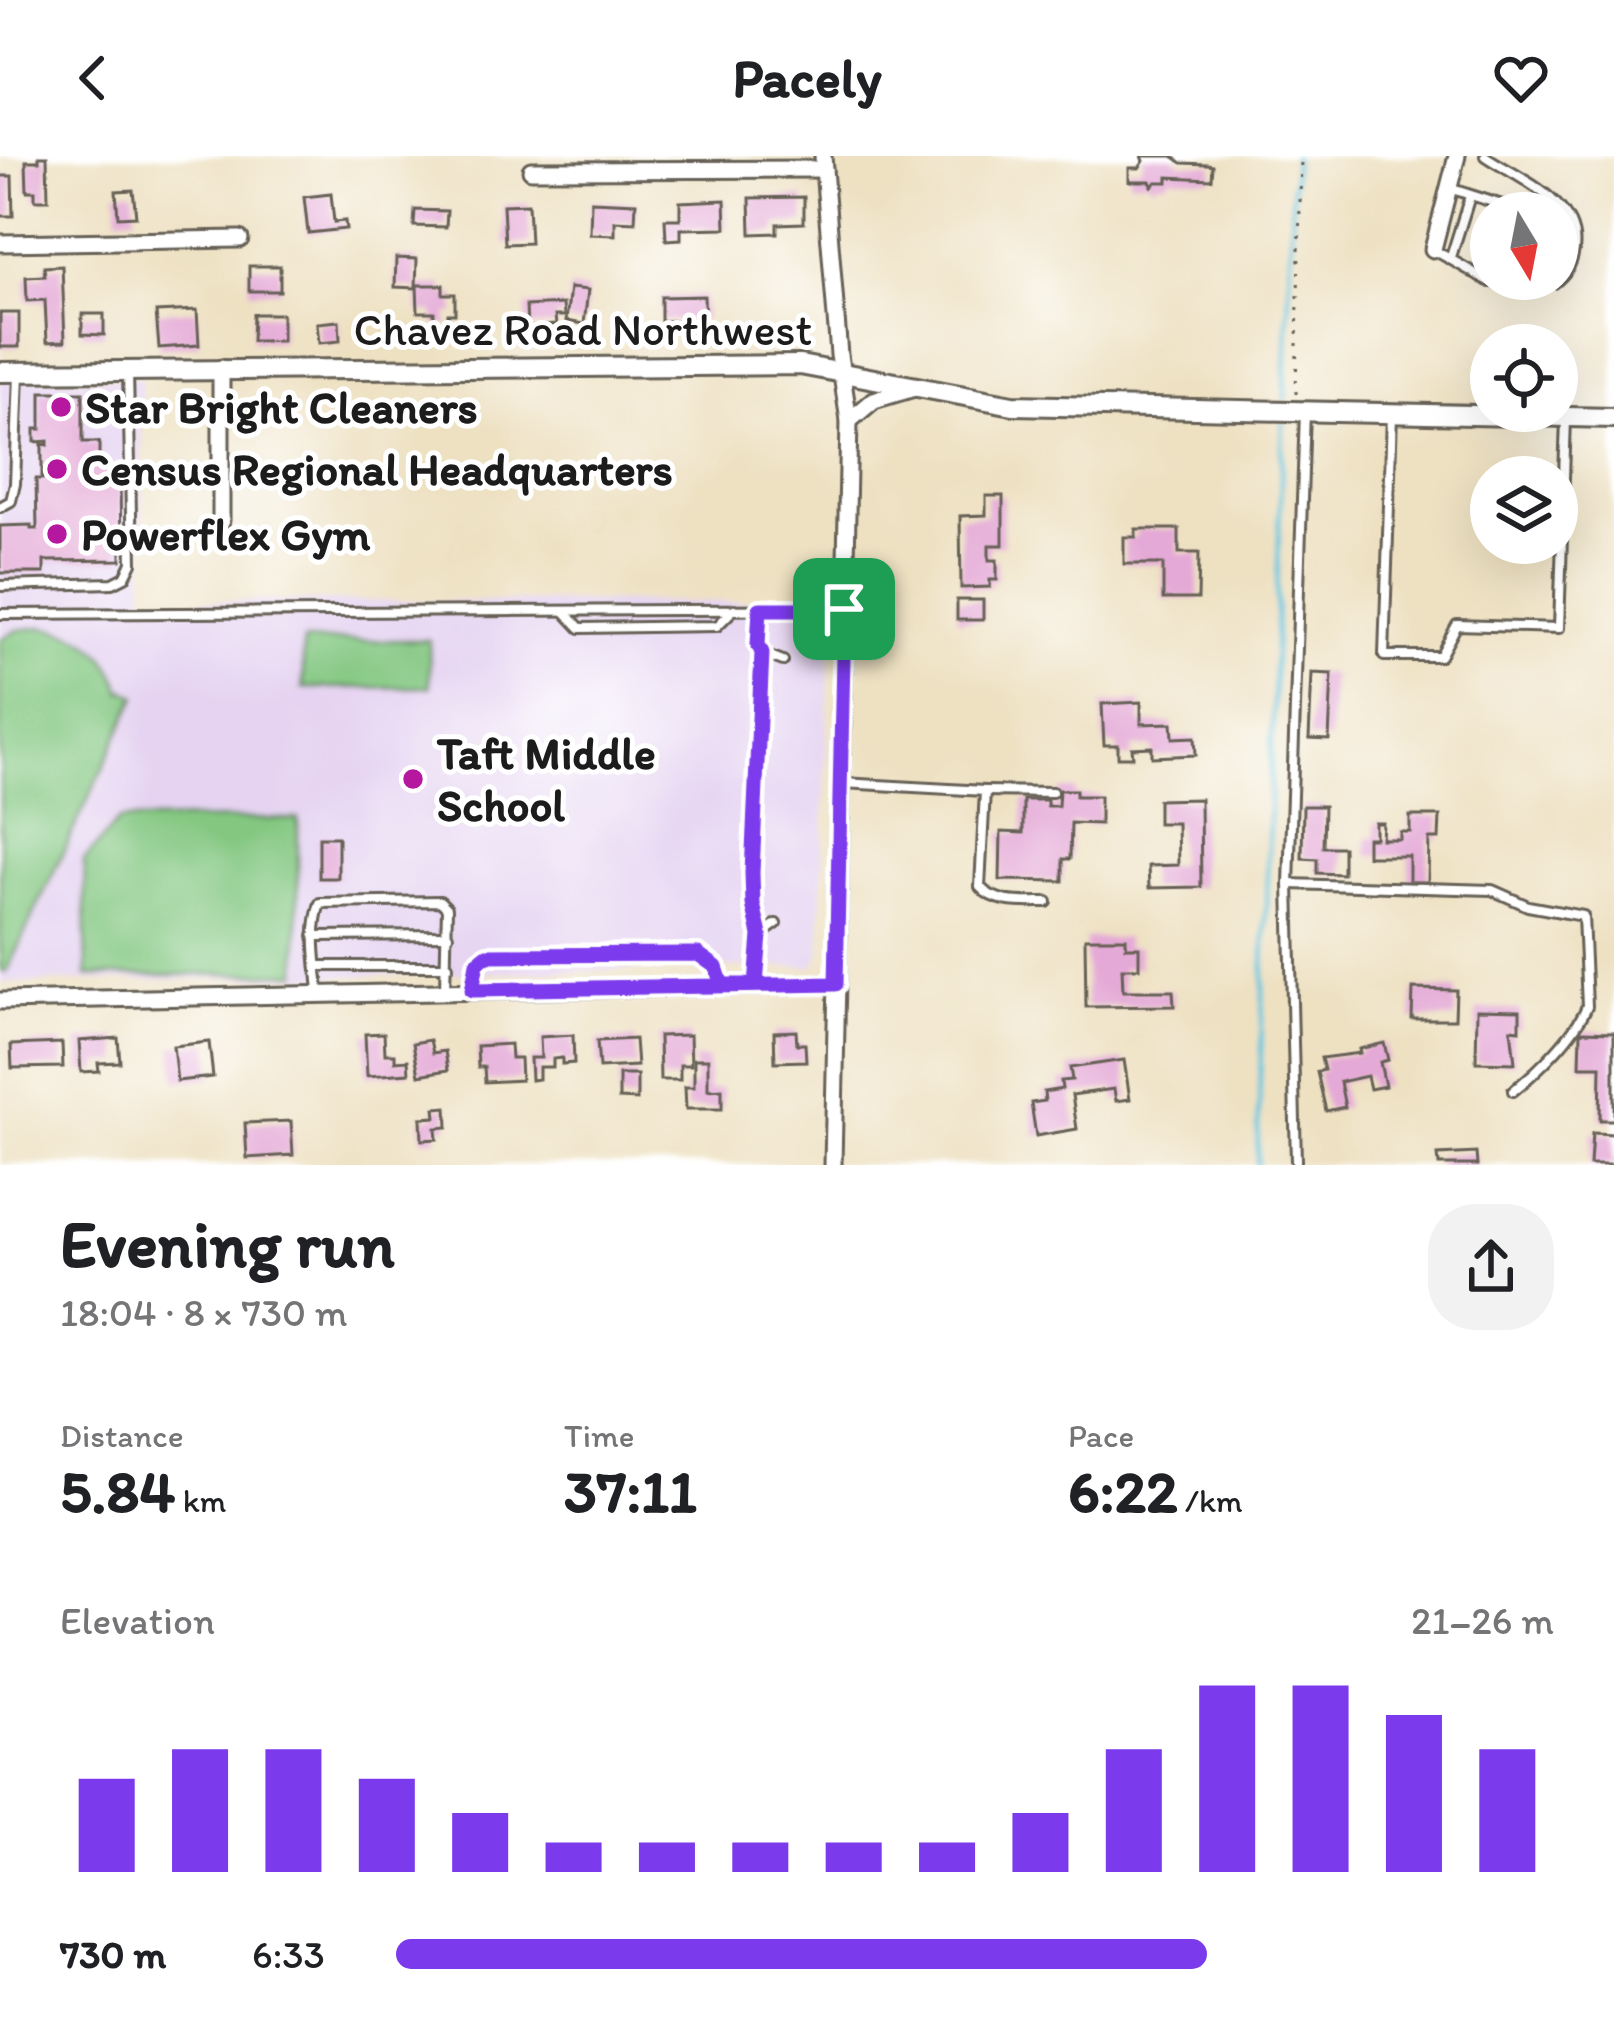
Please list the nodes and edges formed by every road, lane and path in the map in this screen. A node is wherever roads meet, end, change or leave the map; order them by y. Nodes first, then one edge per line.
1 (1301, 156) edge
2 (1457, 156) edge
3 (1485, 156) edge
4 (824, 163) edge
5 (531, 170) dead end
6 (1449, 188) junction
7 (1539, 192) edge
8 (1470, 196) joint
9 (240, 239) dead end
10 (0, 243) edge
11 (1432, 249) joint
12 (1451, 257) junction
13 (1470, 269) edge
14 (220, 368) junction
15 (128, 370) junction
16 (843, 370) junction
17 (9, 372) edge
18 (918, 387) junction
19 (1301, 410) junction
20 (1392, 412) junction
21 (1470, 414) edge
22 (1578, 417) edge
23 (1614, 418) edge
24 (849, 421) junction
25 (1566, 432) edge
26 (0, 506) edge
27 (221, 520) dead end
28 (0, 586) edge
29 (760, 609) junction
30 (844, 609) junction
31 (565, 610) junction
32 (734, 610) junction
33 (0, 614) edge
34 (762, 653) junction
35 (783, 661) dead end
36 (841, 783) junction
37 (985, 791) junction
38 (1052, 792) dead end
39 (1289, 884) junction
40 (1047, 902) dead end
41 (776, 924) dead end
42 (448, 935) junction
43 (760, 935) junction
44 (314, 936) junction
45 (317, 966) junction
46 (448, 966) junction
47 (836, 984) junction
48 (722, 985) junction
49 (756, 985) junction
50 (446, 990) junction
51 (472, 990) junction
52 (319, 993) junction
53 (0, 1001) edge
54 (1513, 1091) dead end
55 (1296, 1161) dead end
56 (833, 1165) edge

1 - 19 path
2 - 6 street
3 - 7 lane
4 - 5 street
4 - 16 street
6 - 8 lane
6 - 11 street
8 - 12 lane
9 - 10 street
11 - 12 lane
12 - 13 lane
14 - 15 street, Chavez Road Northwest
14 - 16 street, Chavez Road Northwest
14 - 27 street
15 - 17 street, Chavez Road Northwest
15 - 28 lane
16 - 18 street, Chavez Road Northwest
16 - 24 street
17 - 26 lane
18 - 19 street, Chavez Road Northwest
18 - 24 street
19 - 20 street, Chavez Road Northwest
19 - 39 lane
20 - 21 street, Chavez Road Northwest
20 - 25 lane
22 - 23 street, Chavez Road Northwest
24 - 30 street
29 - 30 lane
29 - 32 lane
29 - 34 lane
30 - 36 street
31 - 32 lane
31 - 32 lane
31 - 33 lane
34 - 35 lane
34 - 43 lane
36 - 37 lane
36 - 47 street
37 - 38 lane
37 - 40 lane
39 - 54 lane
39 - 55 lane
41 - 43 lane
42 - 44 lane
42 - 44 lane
42 - 46 lane
43 - 49 lane
44 - 45 lane
45 - 46 lane
45 - 52 lane
46 - 50 lane
47 - 49 street
47 - 56 street
48 - 49 street
48 - 51 street
48 - 51 lane
50 - 51 street
50 - 52 street
52 - 53 street

